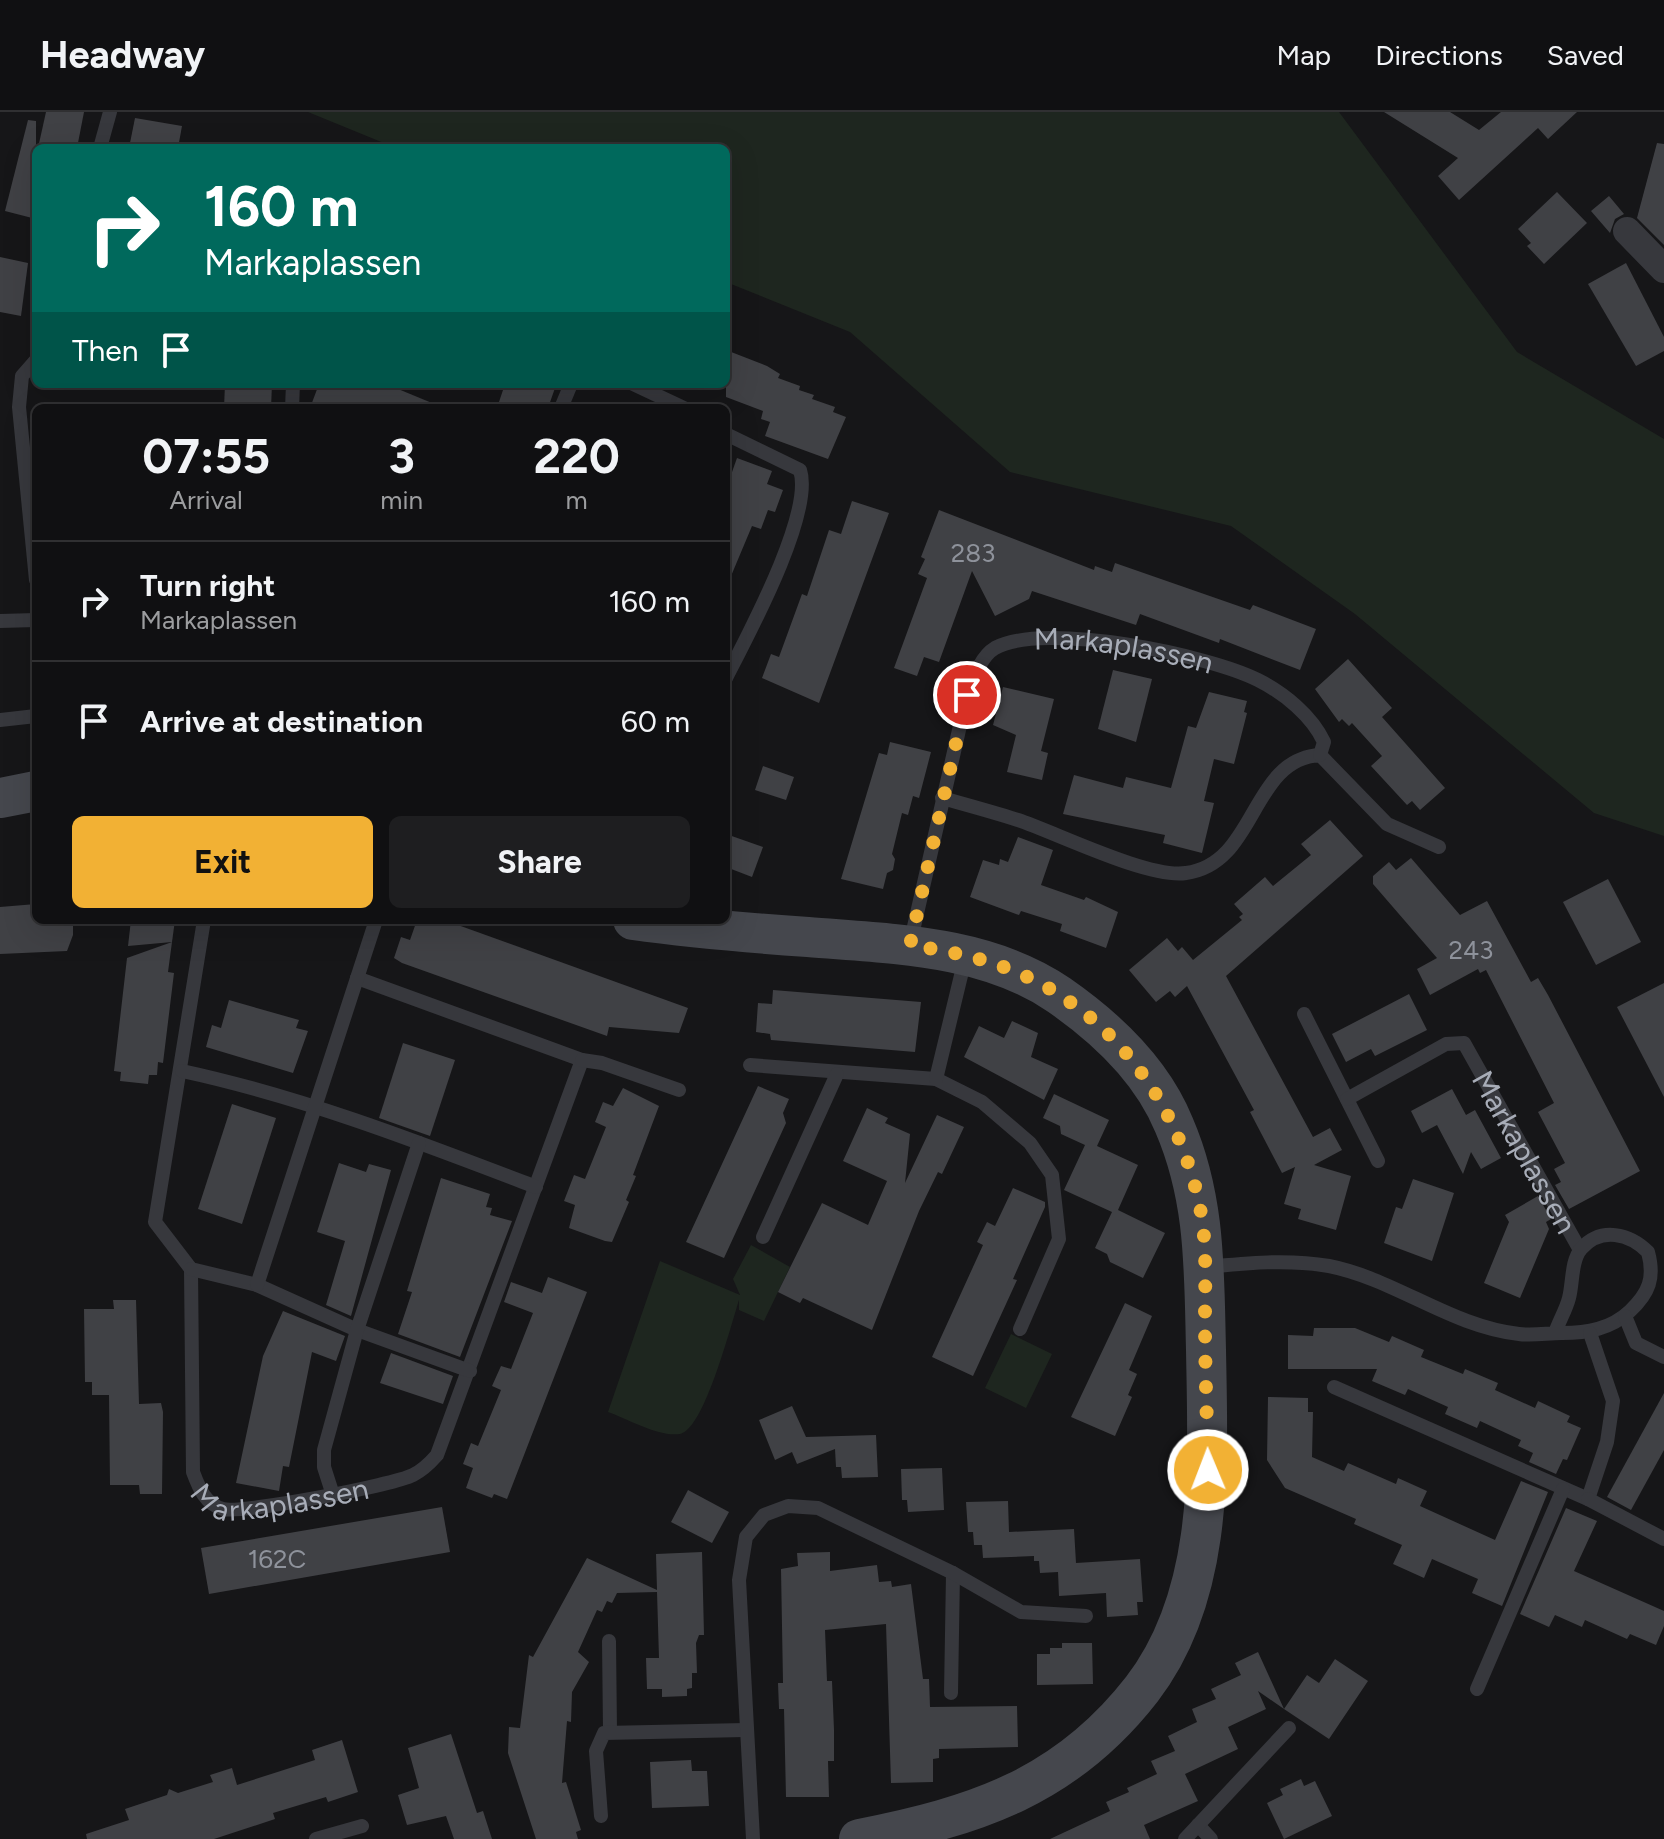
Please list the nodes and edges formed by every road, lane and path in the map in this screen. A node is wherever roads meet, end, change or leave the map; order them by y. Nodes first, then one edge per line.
1 (110, 112) edge
2 (101, 144) edge
3 (1627, 231) dead end
4 (1664, 269) edge
5 (32, 365) edge
6 (642, 388) edge
7 (676, 404) edge
8 (730, 436) edge
9 (32, 539) edge
10 (32, 620) edge
11 (0, 621) edge
12 (730, 669) edge
13 (32, 716) edge
14 (0, 720) edge
15 (1320, 755) junction
16 (32, 792) edge
17 (0, 798) edge
18 (942, 798) junction
19 (1439, 847) dead end
20 (203, 924) edge
21 (375, 924) edge
22 (677, 924) edge
23 (910, 945) junction
24 (966, 955) junction
25 (357, 978) junction
26 (1304, 1014) dead end
27 (582, 1060) junction
28 (750, 1065) dead end
29 (182, 1071) junction
30 (837, 1074) junction
31 (936, 1079) junction
32 (679, 1090) dead end
33 (1347, 1099) junction
34 (313, 1108) junction
35 (419, 1143) junction
36 (1378, 1161) dead end
37 (536, 1187) junction
38 (763, 1237) dead end
39 (1580, 1250) junction
40 (1658, 1263) edge
41 (1206, 1267) junction
42 (191, 1269) junction
43 (257, 1285) junction
44 (1625, 1316) junction
45 (1020, 1329) dead end
46 (357, 1330) junction
47 (1555, 1333) junction
48 (1590, 1333) junction
49 (1664, 1357) edge
50 (470, 1371) junction
51 (1334, 1387) dead end
52 (1563, 1489) junction
53 (332, 1492) junction
54 (1588, 1499) junction
55 (1664, 1539) edge
56 (953, 1573) junction
57 (1086, 1616) dead end
58 (609, 1641) dead end
59 (1477, 1689) dead end
60 (951, 1693) dead end
61 (1289, 1728) dead end
62 (745, 1730) junction
63 (610, 1731) junction
64 (601, 1816) dead end
65 (1198, 1825) junction
66 (362, 1826) dead end
67 (868, 1838) edge
68 (316, 1839) edge
69 (753, 1839) edge
70 (1185, 1839) edge
71 (1211, 1839) edge

1 - 2 lane
3 - 4 street
5 - 9 lane
6 - 7 lane
8 - 12 lane
10 - 11 lane
13 - 14 lane
15 - 18 lane
15 - 18 lane, Markaplassen
15 - 19 lane, Markaplassen
16 - 17 street
18 - 23 lane, Markaplassen
20 - 29 lane
21 - 25 lane
22 - 23 street
23 - 24 street
24 - 31 lane
24 - 41 street
25 - 27 lane
25 - 34 lane
26 - 33 lane
27 - 32 lane
27 - 37 lane, Markaplassen
28 - 30 lane
29 - 34 lane
29 - 42 lane
30 - 31 lane
30 - 38 lane
31 - 45 lane
33 - 36 lane
33 - 39 lane, Markaplassen
34 - 35 lane
34 - 43 lane
35 - 37 lane
35 - 46 lane
37 - 50 lane, Markaplassen
39 - 40 lane, Markaplassen
39 - 47 lane, Markaplassen
40 - 44 lane, Markaplassen
41 - 47 lane, Markaplassen
41 - 67 street
42 - 43 lane
42 - 53 lane, Markaplassen
43 - 46 lane
44 - 48 lane, Markaplassen
44 - 49 lane
46 - 50 lane
46 - 53 lane
47 - 48 lane, Markaplassen
48 - 54 lane
50 - 53 lane, Markaplassen
51 - 52 lane
52 - 54 lane
52 - 59 lane
54 - 55 lane
56 - 57 lane
56 - 60 lane
56 - 62 lane
58 - 63 lane
61 - 65 lane
62 - 63 lane
62 - 69 lane
63 - 64 lane
65 - 70 lane
65 - 71 lane
66 - 68 lane

